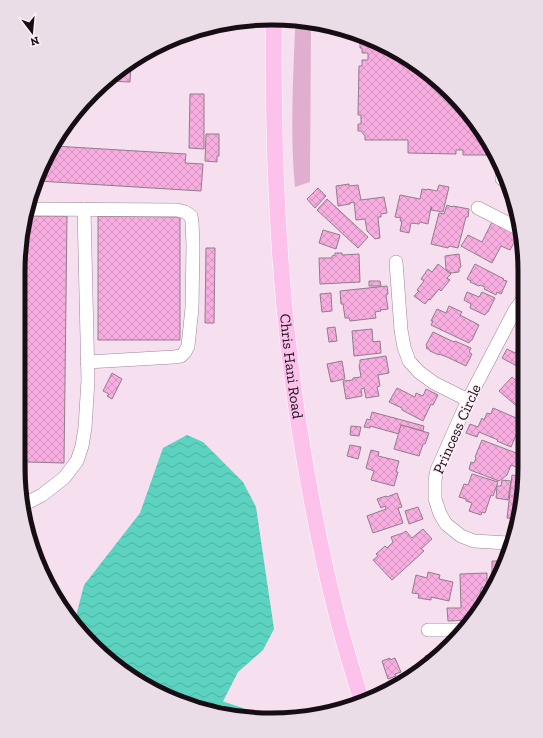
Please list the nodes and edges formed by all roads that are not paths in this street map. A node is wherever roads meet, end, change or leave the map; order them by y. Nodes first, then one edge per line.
1 (274, 25) edge
2 (33, 208) edge
3 (478, 208) dead end
4 (84, 209) junction
5 (514, 226) edge
6 (396, 262) dead end
7 (518, 306) edge
8 (87, 362) junction
9 (468, 400) junction
10 (28, 503) edge
11 (506, 543) edge
12 (428, 630) dead end
13 (456, 630) edge
14 (360, 696) edge

1 - 14 main road, Chris Hani Road
2 - 4 street
3 - 5 street
4 - 8 street
4 - 8 street
6 - 9 street
7 - 9 street, Princess Circle
8 - 10 street
9 - 11 street, Princess Circle
12 - 13 street

